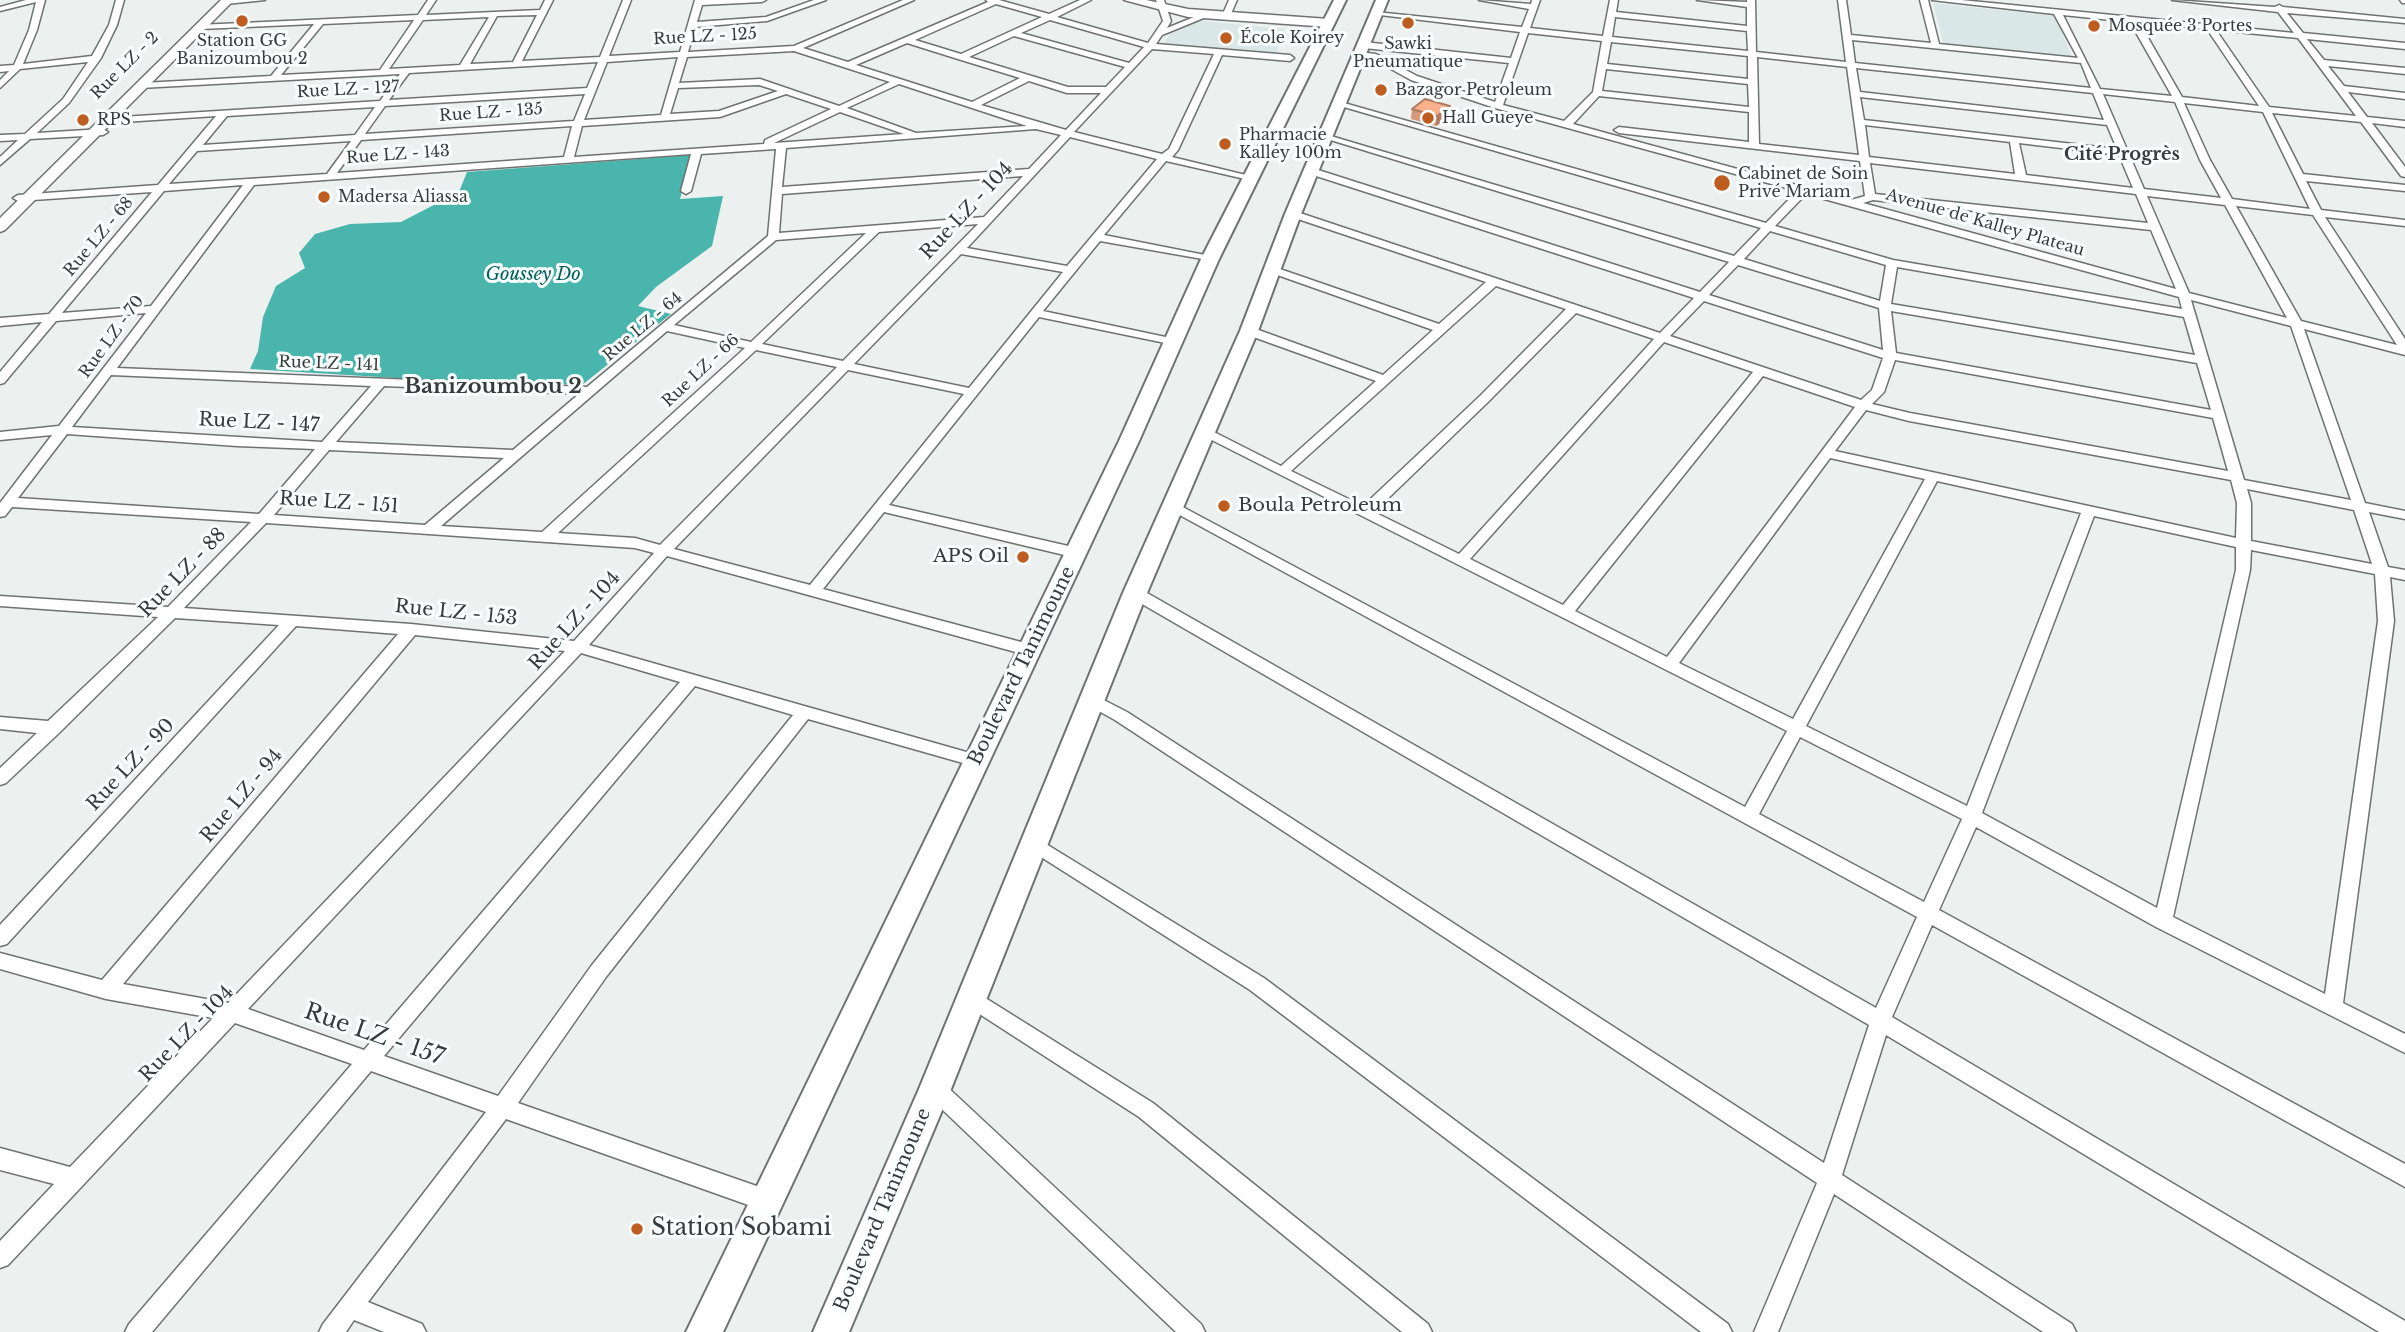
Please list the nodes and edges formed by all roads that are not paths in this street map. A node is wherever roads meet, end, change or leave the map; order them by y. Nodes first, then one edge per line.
1 (35, 0) edge
2 (41, 0) edge
3 (120, 0) edge
4 (261, 0) edge
5 (432, 0) edge
6 (549, 0) edge
7 (627, 0) edge
8 (762, 0) edge
9 (822, 0) edge
10 (910, 0) edge
11 (1087, 0) edge
12 (1130, 0) edge
13 (1234, 0) edge
14 (1340, 0) edge
15 (1483, 0) edge
16 (1614, 0) edge
17 (1701, 0) edge
18 (1842, 0) edge
19 (1924, 0) edge
20 (1936, 0) edge
21 (2067, 0) edge
22 (2176, 0) edge
23 (2273, 0) edge
24 (223, 1) edge
25 (992, 1) edge
26 (699, 2) edge
27 (1751, 2) edge
28 (1535, 3) edge
29 (1161, 4) edge
30 (0, 9) edge
31 (2281, 10) junction
32 (542, 12) junction
33 (2057, 12) junction
34 (1612, 13) junction
35 (2072, 13) junction
36 (494, 15) junction
37 (1207, 15) junction
38 (1226, 16) junction
39 (1048, 17) junction
40 (419, 19) junction
41 (2133, 19) junction
42 (2405, 22) edge
43 (320, 23) junction
44 (692, 24) junction
45 (201, 27) junction
46 (2210, 27) junction
47 (1751, 29) junction
48 (1360, 30) edge
49 (1526, 30) junction
50 (1012, 33) junction
51 (1160, 33) junction
52 (2302, 36) junction
53 (1847, 37) junction
54 (1607, 39) junction
55 (907, 40) junction
56 (1150, 46) junction
57 (2405, 46) edge
58 (1936, 47) junction
59 (795, 48) junction
60 (1219, 52) junction
61 (683, 54) junction
62 (1752, 54) junction
63 (961, 57) junction
64 (97, 58) junction
65 (1290, 58) dead end
66 (603, 59) junction
67 (1515, 61) junction
68 (2084, 61) junction
69 (2323, 63) junction
70 (516, 64) junction
71 (850, 64) junction
72 (1851, 64) junction
73 (1131, 66) junction
74 (1602, 66) junction
75 (17, 67) junction
76 (463, 68) junction
77 (0, 69) edge
78 (406, 71) junction
79 (2405, 71) edge
80 (383, 72) junction
81 (1028, 78) junction
82 (273, 79) junction
83 (899, 81) junction
84 (1752, 82) junction
85 (0, 85) edge
86 (144, 86) junction
87 (673, 86) junction
88 (2343, 89) junction
89 (1106, 90) junction
90 (2097, 90) junction
91 (590, 91) junction
92 (786, 91) junction
93 (1597, 93) junction
94 (1856, 94) junction
95 (2405, 96) edge
96 (2178, 99) junction
97 (1340, 103) junction
98 (385, 104) junction
99 (973, 106) junction
100 (1498, 106) junction
101 (840, 109) junction
102 (2266, 109) junction
103 (1753, 110) junction
104 (223, 114) junction
105 (665, 117) junction
106 (2367, 120) junction
107 (1859, 122) junction
108 (578, 123) junction
109 (2110, 123) junction
110 (1567, 124) junction
111 (2405, 124) edge
112 (1041, 127) junction
113 (97, 129) junction
114 (790, 132) junction
115 (1068, 133) junction
116 (31, 136) junction
117 (920, 136) junction
118 (1327, 136) junction
119 (359, 137) junction
120 (0, 138) edge
121 (2014, 140) junction
122 (1754, 144) junction
123 (787, 145) junction
124 (760, 146) junction
125 (194, 148) junction
126 (697, 150) junction
127 (2120, 152) junction
128 (2390, 153) junction
129 (2405, 155) edge
130 (1165, 157) junction
131 (1864, 158) junction
132 (568, 159) junction
133 (0, 162) edge
134 (1311, 171) junction
135 (1030, 172) junction
136 (2405, 174) edge
137 (330, 176) junction
138 (2021, 177) junction
139 (2300, 177) junction
140 (1250, 179) junction
141 (252, 181) junction
142 (161, 188) junction
143 (2405, 188) edge
144 (1804, 190) junction
145 (2139, 190) junction
146 (686, 191) dead end
147 (776, 191) junction
148 (24, 197) junction
149 (1870, 197) junction
150 (2228, 200) junction
151 (1853, 203) junction
152 (2317, 213) junction
153 (1293, 214) junction
154 (0, 216) edge
155 (985, 220) junction
156 (2405, 223) edge
157 (878, 227) junction
158 (1768, 227) junction
159 (2157, 227) junction
160 (0, 228) edge
161 (773, 237) junction
162 (1098, 237) junction
163 (959, 250) junction
164 (1210, 259) junction
165 (1735, 260) junction
166 (1892, 262) junction
167 (1070, 270) junction
168 (1273, 271) junction
169 (1493, 282) junction
170 (1702, 295) junction
171 (2184, 295) junction
172 (1885, 306) junction
173 (152, 309) junction
174 (1573, 309) junction
175 (1036, 313) junction
176 (2189, 314) junction
177 (51, 319) junction
178 (0, 322) edge
179 (2297, 325) junction
180 (665, 327) junction
181 (1439, 328) junction
182 (1250, 331) junction
183 (1661, 339) junction
184 (1171, 342) junction
185 (753, 346) junction
186 (2405, 349) edge
187 (1890, 356) junction
188 (2203, 360) junction
189 (846, 364) junction
190 (109, 371) junction
191 (1760, 371) junction
192 (0, 380) edge
193 (1386, 380) junction
194 (381, 382) junction
195 (591, 391) junction
196 (971, 392) junction
197 (1863, 405) junction
198 (2219, 415) junction
199 (62, 430) junction
200 (1205, 433) junction
201 (0, 436) edge
202 (326, 446) junction
203 (1826, 453) junction
204 (516, 454) junction
205 (1282, 472) junction
206 (1933, 476) junction
207 (2238, 480) junction
208 (2360, 506) junction
209 (878, 507) junction
210 (1172, 507) junction
211 (5, 508) edge
212 (2088, 510) junction
213 (1364, 513) junction
214 (2405, 515) edge
215 (264, 517) junction
216 (430, 528) junction
217 (545, 537) junction
218 (2244, 544) junction
219 (665, 550) junction
220 (1077, 553) junction
221 (1460, 561) junction
222 (2382, 571) junction
223 (2405, 575) edge
224 (814, 590) junction
225 (1135, 593) junction
226 (0, 601) edge
227 (173, 611) junction
228 (1565, 613) junction
229 (293, 620) junction
230 (411, 629) junction
231 (578, 647) junction
232 (1030, 650) junction
233 (1670, 664) junction
234 (691, 680) junction
235 (1092, 700) junction
236 (804, 713) junction
237 (0, 723) edge
238 (54, 728) junction
239 (1798, 729) junction
240 (977, 761) junction
241 (0, 778) edge
242 (1749, 816) junction
243 (1972, 816) junction
244 (1033, 843) junction
245 (1929, 914) junction
246 (2162, 921) junction
247 (0, 938) edge
248 (0, 961) edge
249 (106, 990) junction
250 (971, 998) junction
251 (2333, 1007) junction
252 (233, 1013) junction
253 (1880, 1021) junction
254 (2405, 1044) edge
255 (368, 1058) junction
256 (935, 1089) junction
257 (502, 1108) junction
258 (0, 1159) edge
259 (2405, 1176) edge
260 (75, 1179) junction
261 (1830, 1179) junction
262 (768, 1201) junction
263 (0, 1257) edge
264 (351, 1307) junction
265 (137, 1332) edge
266 (331, 1332) edge
267 (414, 1332) edge
268 (704, 1332) edge
269 (831, 1332) edge
270 (1193, 1332) edge
271 (1420, 1332) edge
272 (1720, 1332) edge
273 (1766, 1332) edge
274 (2064, 1332) edge
275 (2401, 1332) edge

1 - 30 street
2 - 75 street
3 - 64 street
4 - 24 street
5 - 40 street
6 - 32 street
7 - 66 street
8 - 26 street
9 - 44 street
10 - 59 street
11 - 39 street
12 - 29 main road
13 - 38 street
14 - 48 main road, Boulevard Tanimoune
15 - 28 street
16 - 34 street
17 - 27 street
18 - 53 street
19 - 58 street
20 - 33 street
21 - 35 street
22 - 31 street
23 - 31 street
24 - 45 main road, Rue LZ - 2
24 - 113 main road, Rue LZ - 2
25 - 39 street
25 - 55 street
26 - 44 street
27 - 47 street
28 - 49 street
29 - 37 main road
29 - 51 street
31 - 42 street
31 - 52 street
32 - 36 street
32 - 70 street
33 - 35 street
33 - 68 street
34 - 47 street
34 - 54 street
35 - 41 street
36 - 40 street
36 - 76 street
37 - 38 main road
37 - 51 street
38 - 48 main road
39 - 50 street
39 - 56 street
40 - 43 street
40 - 80 street
41 - 46 street
41 - 96 street
43 - 45 street
43 - 82 street
44 - 61 street
45 - 86 main road, Rue LZ - 2
46 - 52 street
46 - 102 street
47 - 62 street
48 - 49 street
48 - 67 street
48 - 97 main road, Boulevard Tanimoune
48 - 100 street, Avenue de Kalley Plateau
48 - 140 main road, Boulevard Tanimoune
49 - 54 street
49 - 67 street
50 - 63 street
50 - 73 street
51 - 56 street, Rue LZ - 104
52 - 57 street
52 - 69 street
53 - 58 street
53 - 72 street
54 - 62 street
54 - 74 street
55 - 63 street
55 - 71 street
56 - 60 street
56 - 73 street, Rue LZ - 104
58 - 68 street
59 - 61 street, Rue LZ - 125
59 - 71 street, Rue LZ - 125
60 - 65 street
60 - 130 street
61 - 66 street, Rue LZ - 125
61 - 87 street
62 - 72 street
62 - 84 street
63 - 81 street
64 - 75 street
64 - 116 street
66 - 70 street, Rue LZ - 125
66 - 91 street
67 - 100 street
68 - 90 street
69 - 79 street
69 - 88 street
70 - 76 street, Rue LZ - 125
71 - 83 street, Rue LZ - 125
72 - 90 street
72 - 94 street
73 - 89 street, Rue LZ - 104
74 - 84 street
74 - 93 street
75 - 77 street
75 - 85 street
76 - 78 street, Rue LZ - 125
78 - 80 street, Rue LZ - 125
78 - 98 street
80 - 82 street, Rue LZ - 125
81 - 89 street
81 - 99 street
82 - 86 street, Rue LZ - 125
83 - 99 street, Rue LZ - 125
83 - 101 street
84 - 103 street
86 - 113 main road, Rue LZ - 2
87 - 92 street
87 - 105 street
88 - 95 street
88 - 106 street
89 - 115 street, Rue LZ - 104
90 - 96 street
90 - 109 street
91 - 98 street, Rue LZ - 127
91 - 108 street
92 - 101 street
92 - 105 street, Rue LZ - 135
93 - 103 street
93 - 110 street
94 - 107 street
94 - 109 street
96 - 102 street
96 - 150 street
97 - 118 main road, Boulevard Tanimoune
97 - 158 street
98 - 104 street, Rue LZ - 127
98 - 119 street
99 - 112 street, Rue LZ - 125
100 - 110 street, Avenue de Kalley Plateau
101 - 114 street
101 - 117 street
102 - 106 street
102 - 139 street
103 - 122 street
104 - 113 street, Rue LZ - 127
104 - 125 street, Rue LZ - 68
105 - 108 street, Rue LZ - 135
106 - 111 street
106 - 128 street
107 - 121 street
107 - 131 street
108 - 119 street, Rue LZ - 135
108 - 132 street
109 - 127 street
110 - 122 street
110 - 144 street, Avenue de Kalley Plateau
112 - 115 street, Rue LZ - 125
112 - 117 street
113 - 116 street, Rue LZ - 127
113 - 148 main road, Rue LZ - 2
114 - 123 street
114 - 124 street
115 - 130 street, Rue LZ - 125
115 - 135 street, Rue LZ - 104
116 - 120 street, Rue LZ - 127
116 - 133 street
117 - 123 street
118 - 134 main road, Boulevard Tanimoune
118 - 165 street
119 - 125 street, Rue LZ - 135
119 - 137 street
121 - 127 street
121 - 138 street
122 - 131 street
123 - 124 street, Rue LZ - 143
123 - 147 street
124 - 126 street, Rue LZ - 143
125 - 142 street, Rue LZ - 68
126 - 132 street, Rue LZ - 143
126 - 146 street
127 - 145 street
128 - 129 street
128 - 136 street
130 - 140 street, Rue LZ - 125
130 - 162 street
131 - 138 street
131 - 149 street
132 - 137 street, Rue LZ - 143
134 - 153 main road, Boulevard Tanimoune
134 - 170 street
135 - 147 street
135 - 155 street, Rue LZ - 104
137 - 141 street, Rue LZ - 143
138 - 145 street
139 - 143 street
139 - 152 street
140 - 164 main road, Boulevard Tanimoune
141 - 142 street, Rue LZ - 143
141 - 173 street, Rue LZ - 70
142 - 148 street, Rue LZ - 143
142 - 177 street, Rue LZ - 68
144 - 151 street, Avenue de Kalley Plateau
144 - 158 street
145 - 150 street
145 - 159 street
147 - 161 street
148 - 154 main road, Rue LZ - 2
148 - 160 main road, Rue LZ - 2
149 - 151 street
149 - 159 street
150 - 152 street
150 - 179 street
151 - 171 street, Avenue de Kalley Plateau
152 - 156 street
152 - 186 street
153 - 168 main road, Boulevard Tanimoune
153 - 169 street
155 - 157 street
155 - 163 street, Rue LZ - 104
157 - 161 street
157 - 185 street, Rue LZ - 66
158 - 165 street
158 - 166 street
159 - 171 street
161 - 180 street, Rue LZ - 64
162 - 164 street
162 - 167 street
163 - 167 street
163 - 189 street, Rue LZ - 104
164 - 184 main road, Boulevard Tanimoune
165 - 170 street
165 - 172 street
166 - 172 street
166 - 176 street
167 - 175 street
168 - 181 street
168 - 182 main road, Boulevard Tanimoune
169 - 174 street
169 - 181 street
170 - 183 street
170 - 187 street
171 - 176 street
171 - 179 street, Avenue de Kalley Plateau
172 - 187 street
172 - 188 street
173 - 177 street
173 - 190 street, Rue LZ - 70
174 - 183 street
174 - 213 street
175 - 184 street
175 - 196 street
176 - 188 street
177 - 178 street
177 - 192 street, Rue LZ - 68
179 - 186 street, Avenue de Kalley Plateau
179 - 208 street
180 - 185 street
180 - 195 street, Rue LZ - 64
181 - 193 street
182 - 193 street
182 - 200 main road, Boulevard Tanimoune
183 - 191 street
183 - 221 street
184 - 220 main road, Boulevard Tanimoune
185 - 189 street
185 - 217 street, Rue LZ - 66
187 - 197 street
187 - 198 street
188 - 198 street
189 - 196 street
189 - 219 street, Rue LZ - 104
190 - 194 street, Rue LZ - 141
190 - 199 street, Rue LZ - 70
191 - 197 street
191 - 228 street
193 - 205 street
194 - 195 street, Rue LZ - 141
194 - 202 street, Rue LZ - 88
195 - 204 street, Rue LZ - 64
196 - 209 street
197 - 203 street
197 - 207 street
198 - 207 street
199 - 201 street, Rue LZ - 147
199 - 202 street, Rue LZ - 147
199 - 211 street, Rue LZ - 70
200 - 205 street
200 - 210 main road, Boulevard Tanimoune
202 - 204 street, Rue LZ - 147
202 - 215 street, Rue LZ - 88
203 - 206 street
203 - 233 street
204 - 216 street, Rue LZ - 64
205 - 213 street
206 - 212 street
206 - 239 street
207 - 208 street
207 - 218 street
208 - 214 street
208 - 222 street
209 - 220 street
209 - 224 street
210 - 225 main road, Boulevard Tanimoune
210 - 242 street
211 - 215 street, Rue LZ - 151
212 - 218 street
212 - 243 street
213 - 221 street
215 - 216 street, Rue LZ - 151
215 - 227 street, Rue LZ - 88
216 - 217 street, Rue LZ - 151
217 - 219 street, Rue LZ - 151
218 - 222 street
218 - 246 street
219 - 224 street, Rue LZ - 151
219 - 231 street, Rue LZ - 104
220 - 232 main road, Boulevard Tanimoune
221 - 228 street
222 - 223 street
222 - 251 street
224 - 232 street, Rue LZ - 151
225 - 235 main road, Boulevard Tanimoune
225 - 253 street
226 - 227 street, Rue LZ - 153
227 - 229 street, Rue LZ - 153
227 - 238 street, Rue LZ - 88
228 - 233 street
229 - 230 street, Rue LZ - 153
229 - 247 street, Rue LZ - 90
230 - 231 street, Rue LZ - 153
230 - 249 street, Rue LZ - 94
231 - 234 street, Rue LZ - 153
231 - 252 street, Rue LZ - 104
232 - 240 main road, Boulevard Tanimoune
233 - 239 street
234 - 236 street, Rue LZ - 153
234 - 255 street
235 - 244 main road, Boulevard Tanimoune
235 - 261 street
236 - 240 street, Rue LZ - 153
236 - 257 street
237 - 238 street
238 - 241 street, Rue LZ - 88
239 - 242 street
239 - 243 street
240 - 262 main road, Boulevard Tanimoune
242 - 245 street
243 - 245 street
243 - 246 street
244 - 250 main road, Boulevard Tanimoune
244 - 272 street
245 - 253 street
245 - 259 street
246 - 251 street
248 - 249 street, Rue LZ - 157
249 - 252 street, Rue LZ - 157
250 - 256 main road, Boulevard Tanimoune
250 - 271 street
251 - 254 street
252 - 255 street, Rue LZ - 157
252 - 260 street, Rue LZ - 104
253 - 261 street
253 - 275 street
255 - 257 street, Rue LZ - 157
255 - 265 street
256 - 269 main road, Boulevard Tanimoune
256 - 270 street
257 - 262 street, Rue LZ - 157
257 - 264 street
258 - 260 street
260 - 263 street, Rue LZ - 104
261 - 273 street
261 - 274 street
262 - 268 main road, Boulevard Tanimoune
264 - 266 street
264 - 267 street

